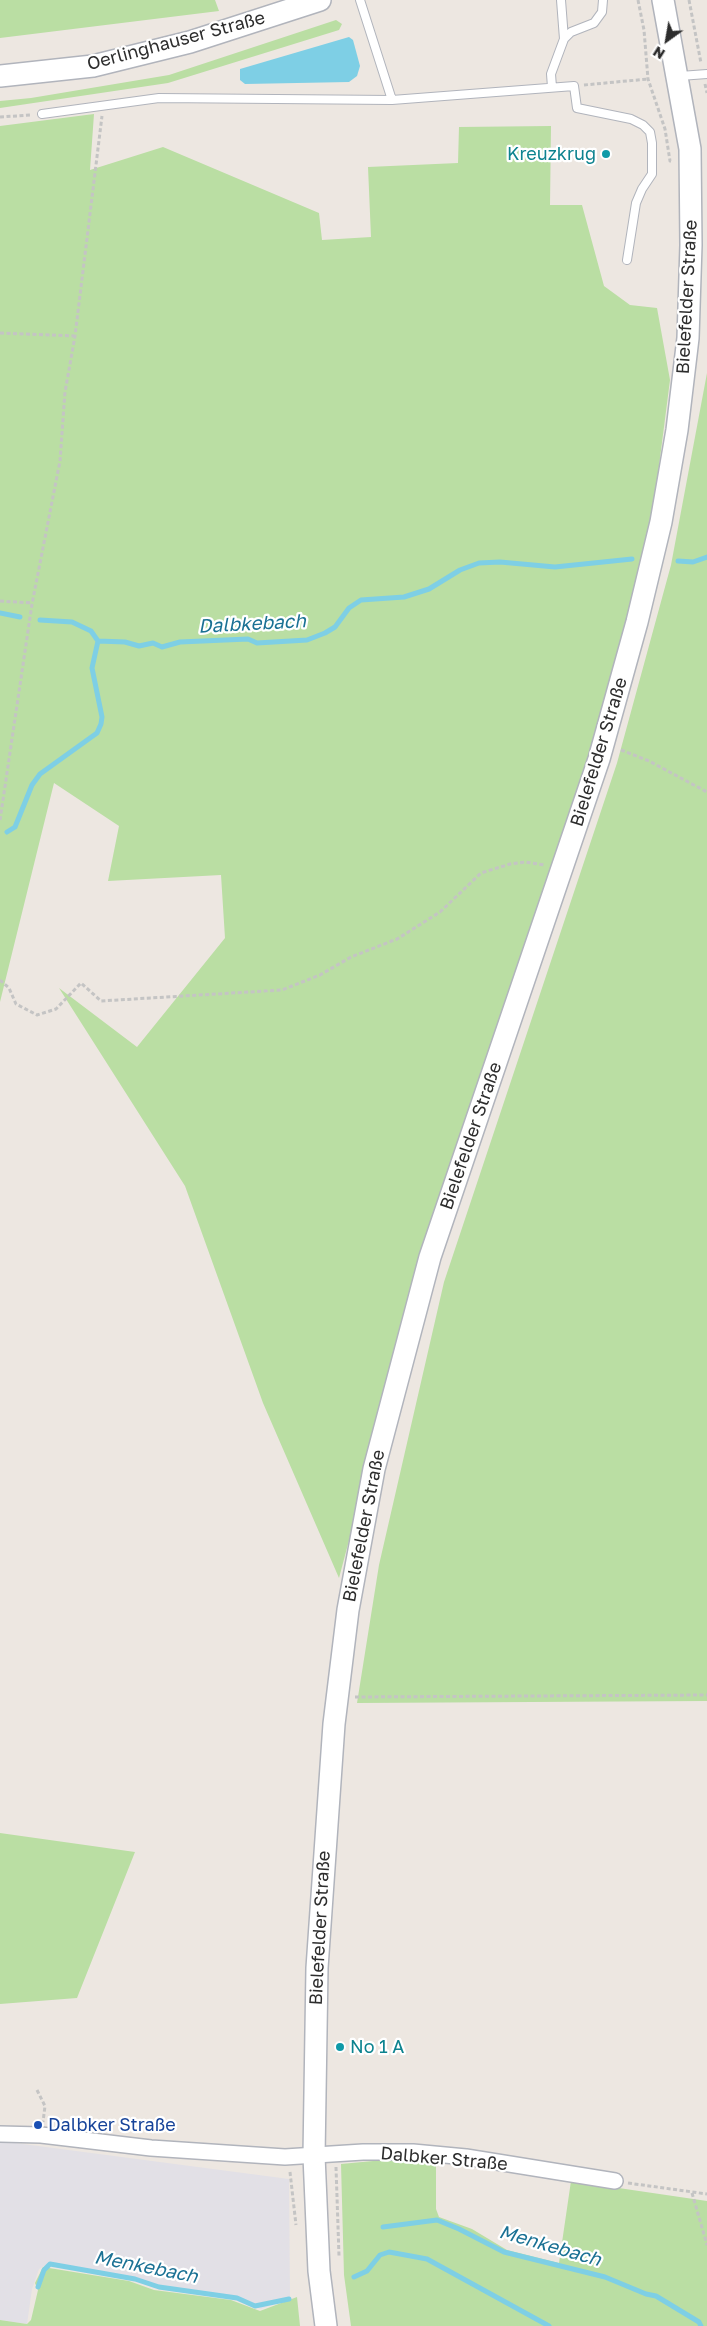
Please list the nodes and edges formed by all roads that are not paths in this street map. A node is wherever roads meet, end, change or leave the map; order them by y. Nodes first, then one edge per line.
1 (320, 0) edge
2 (360, 0) edge
3 (561, 0) edge
4 (603, 0) edge
5 (663, 0) edge
6 (564, 39) junction
7 (705, 75) edge
8 (0, 76) edge
9 (678, 76) junction
10 (552, 88) junction
11 (392, 100) junction
12 (42, 114) road end
13 (627, 260) dead end
14 (0, 2134) edge
15 (314, 2156) junction
16 (615, 2181) road end
17 (326, 2326) edge

1 - 8 main road, Oerlinghauser Straße
2 - 11 lane
3 - 6 lane
4 - 6 lane
5 - 9 main road, Bielefelder Straße
6 - 10 lane
7 - 9 lane
9 - 15 main road, Bielefelder Straße
10 - 11 lane
10 - 13 lane
11 - 12 lane
14 - 15 street, Dalbker Straße
15 - 16 street, Dalbker Straße
15 - 17 main road, Bielefelder Straße

